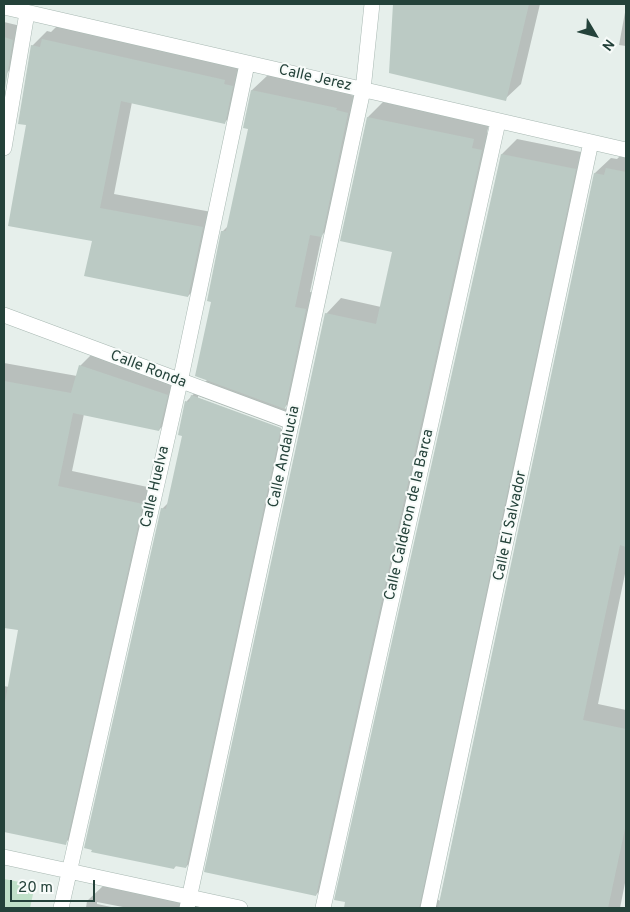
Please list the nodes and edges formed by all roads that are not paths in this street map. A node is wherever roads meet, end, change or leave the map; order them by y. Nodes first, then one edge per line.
1 (372, 4) edge
2 (4, 7) edge
3 (27, 13) junction
4 (247, 64) junction
5 (363, 90) junction
6 (498, 122) junction
7 (591, 142) junction
8 (4, 148) edge
9 (626, 150) edge
10 (4, 315) edge
11 (180, 382) junction
12 (292, 422) junction
13 (4, 858) edge
14 (69, 872) junction
15 (188, 902) edge
16 (61, 908) edge
17 (240, 908) edge
18 (323, 908) edge
19 (428, 908) edge

1 - 5 street, Calle Andalucia
2 - 3 street, Calle Jerez
3 - 4 street, Calle Jerez
3 - 8 street
4 - 5 street, Calle Jerez
4 - 11 street, Calle Huelva
5 - 6 street, Calle Jerez
5 - 12 street, Calle Andalucia
6 - 7 street, Calle Jerez
6 - 18 street, Calle Calderon de la Barca
7 - 9 street, Calle Jerez
7 - 19 street, Calle El Salvador
10 - 11 street, Calle Ronda
11 - 12 street, Calle Ronda
11 - 14 street, Calle Huelva
12 - 15 street, Calle Andalucia
13 - 14 street
14 - 15 street
14 - 16 street, Calle Huelva
15 - 17 street

